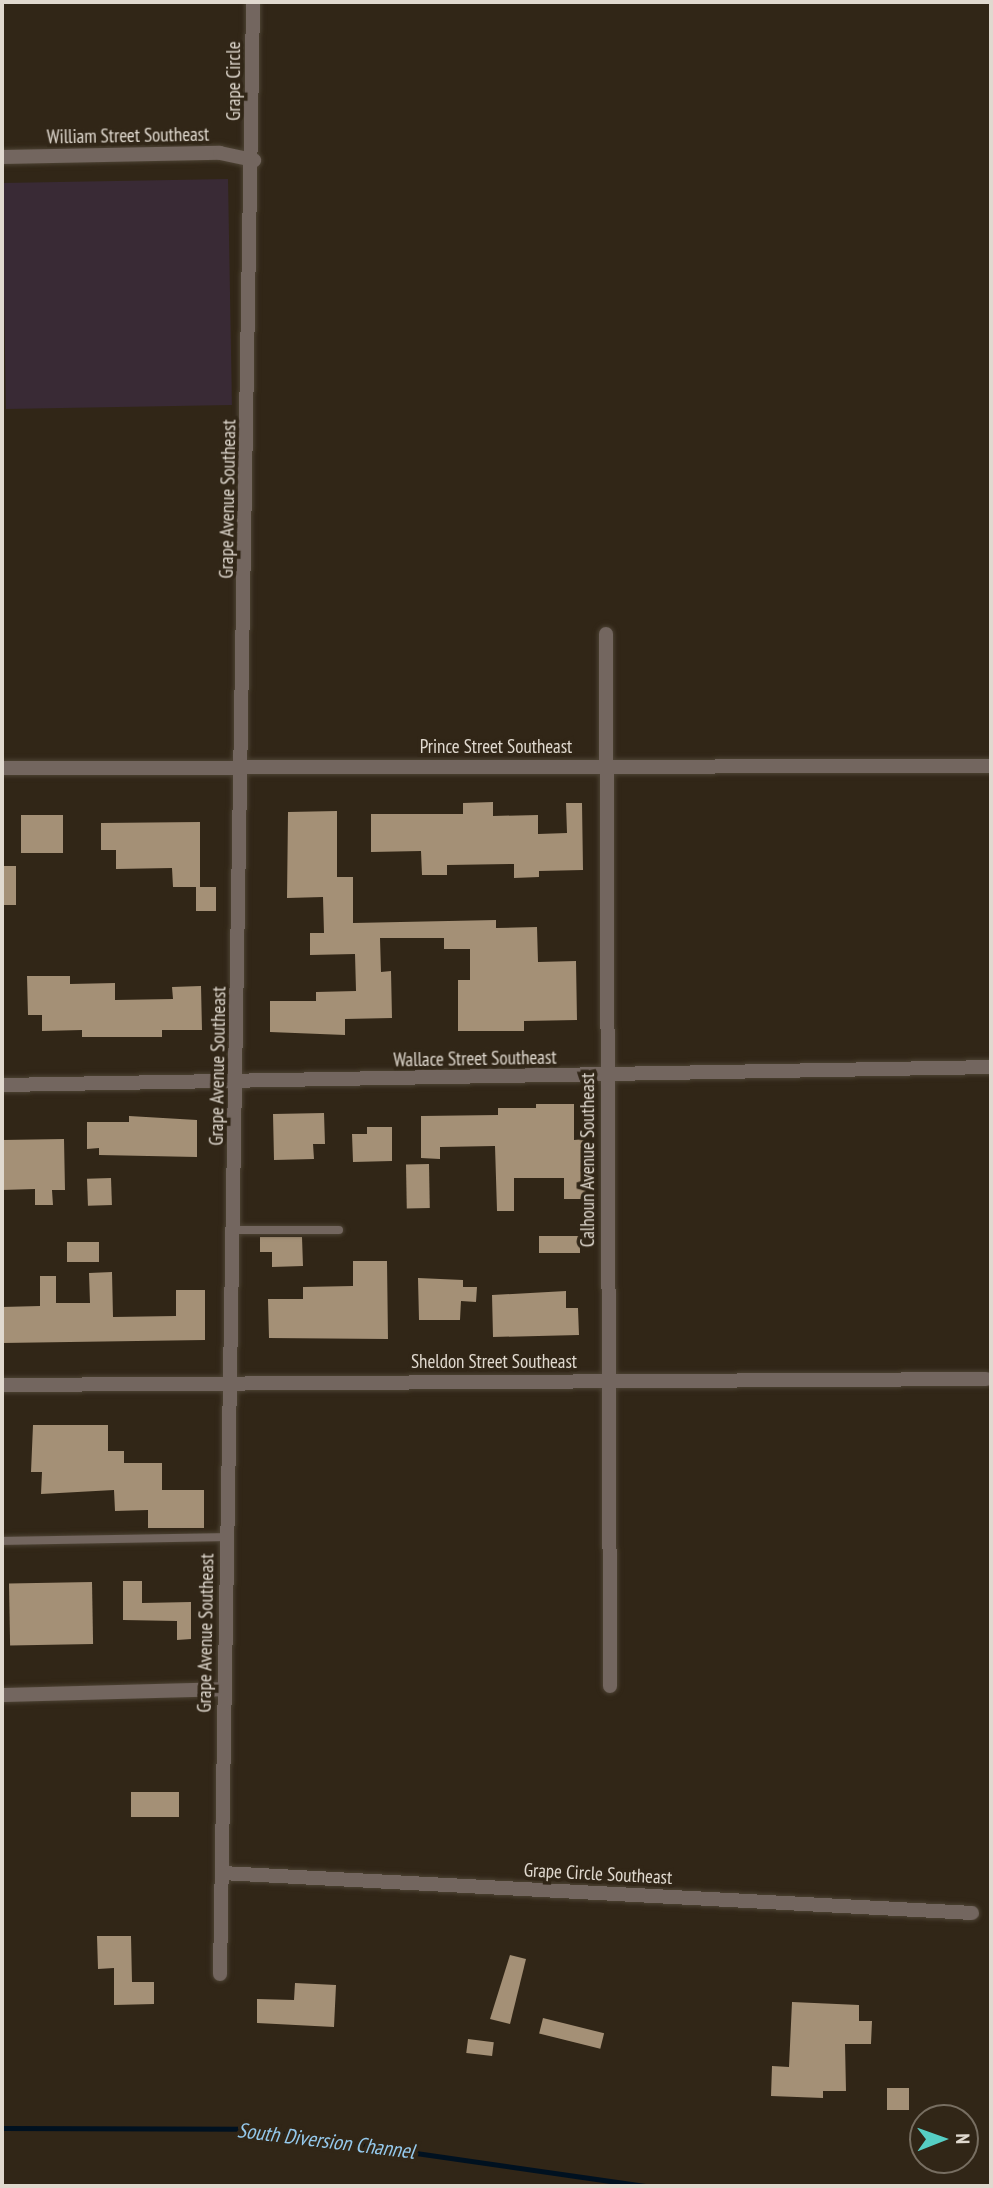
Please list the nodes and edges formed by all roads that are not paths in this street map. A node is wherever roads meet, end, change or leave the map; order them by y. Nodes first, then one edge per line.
1 (253, 2) edge
2 (2, 157) edge
3 (254, 160) junction
4 (606, 634) dead end
5 (608, 766) junction
6 (991, 766) edge
7 (2, 768) edge
8 (241, 768) junction
9 (991, 1067) edge
10 (608, 1075) junction
11 (237, 1083) junction
12 (2, 1085) edge
13 (234, 1230) junction
14 (339, 1230) dead end
15 (608, 1381) junction
16 (230, 1382) junction
17 (989, 1383) edge
18 (2, 1385) edge
19 (227, 1537) junction
20 (2, 1541) edge
21 (610, 1686) dead end
22 (224, 1689) junction
23 (2, 1695) edge
24 (222, 1873) junction
25 (972, 1913) dead end
26 (220, 1974) dead end

1 - 3 street, Grape Circle
2 - 3 street, William Street Southeast
3 - 8 street, Grape Avenue Southeast
4 - 5 street, Calhoun Avenue Southeast
5 - 6 street, Prince Street Southeast
5 - 8 street, Prince Street Southeast
5 - 10 street, Calhoun Avenue Southeast
7 - 8 street, Prince Street Southeast
8 - 11 street, Grape Avenue Southeast
9 - 10 street, Wallace Street Southeast
10 - 11 street, Wallace Street Southeast
10 - 15 street, Calhoun Avenue Southeast
11 - 12 street, Wallace Street Southeast
11 - 13 street, Grape Avenue Southeast
13 - 14 lane
13 - 16 street, Grape Avenue Southeast
15 - 16 street, Sheldon Street Southeast
15 - 17 street, Sheldon Street Southeast
15 - 21 street, Calhoun Avenue Southeast
16 - 18 street, Sheldon Street Southeast
16 - 19 street, Grape Avenue Southeast
19 - 20 lane
19 - 22 street, Grape Avenue Southeast
22 - 23 street
22 - 24 street, Grape Avenue Southeast
24 - 25 street, Grape Circle Southeast
24 - 26 street, Grape Avenue Southeast

